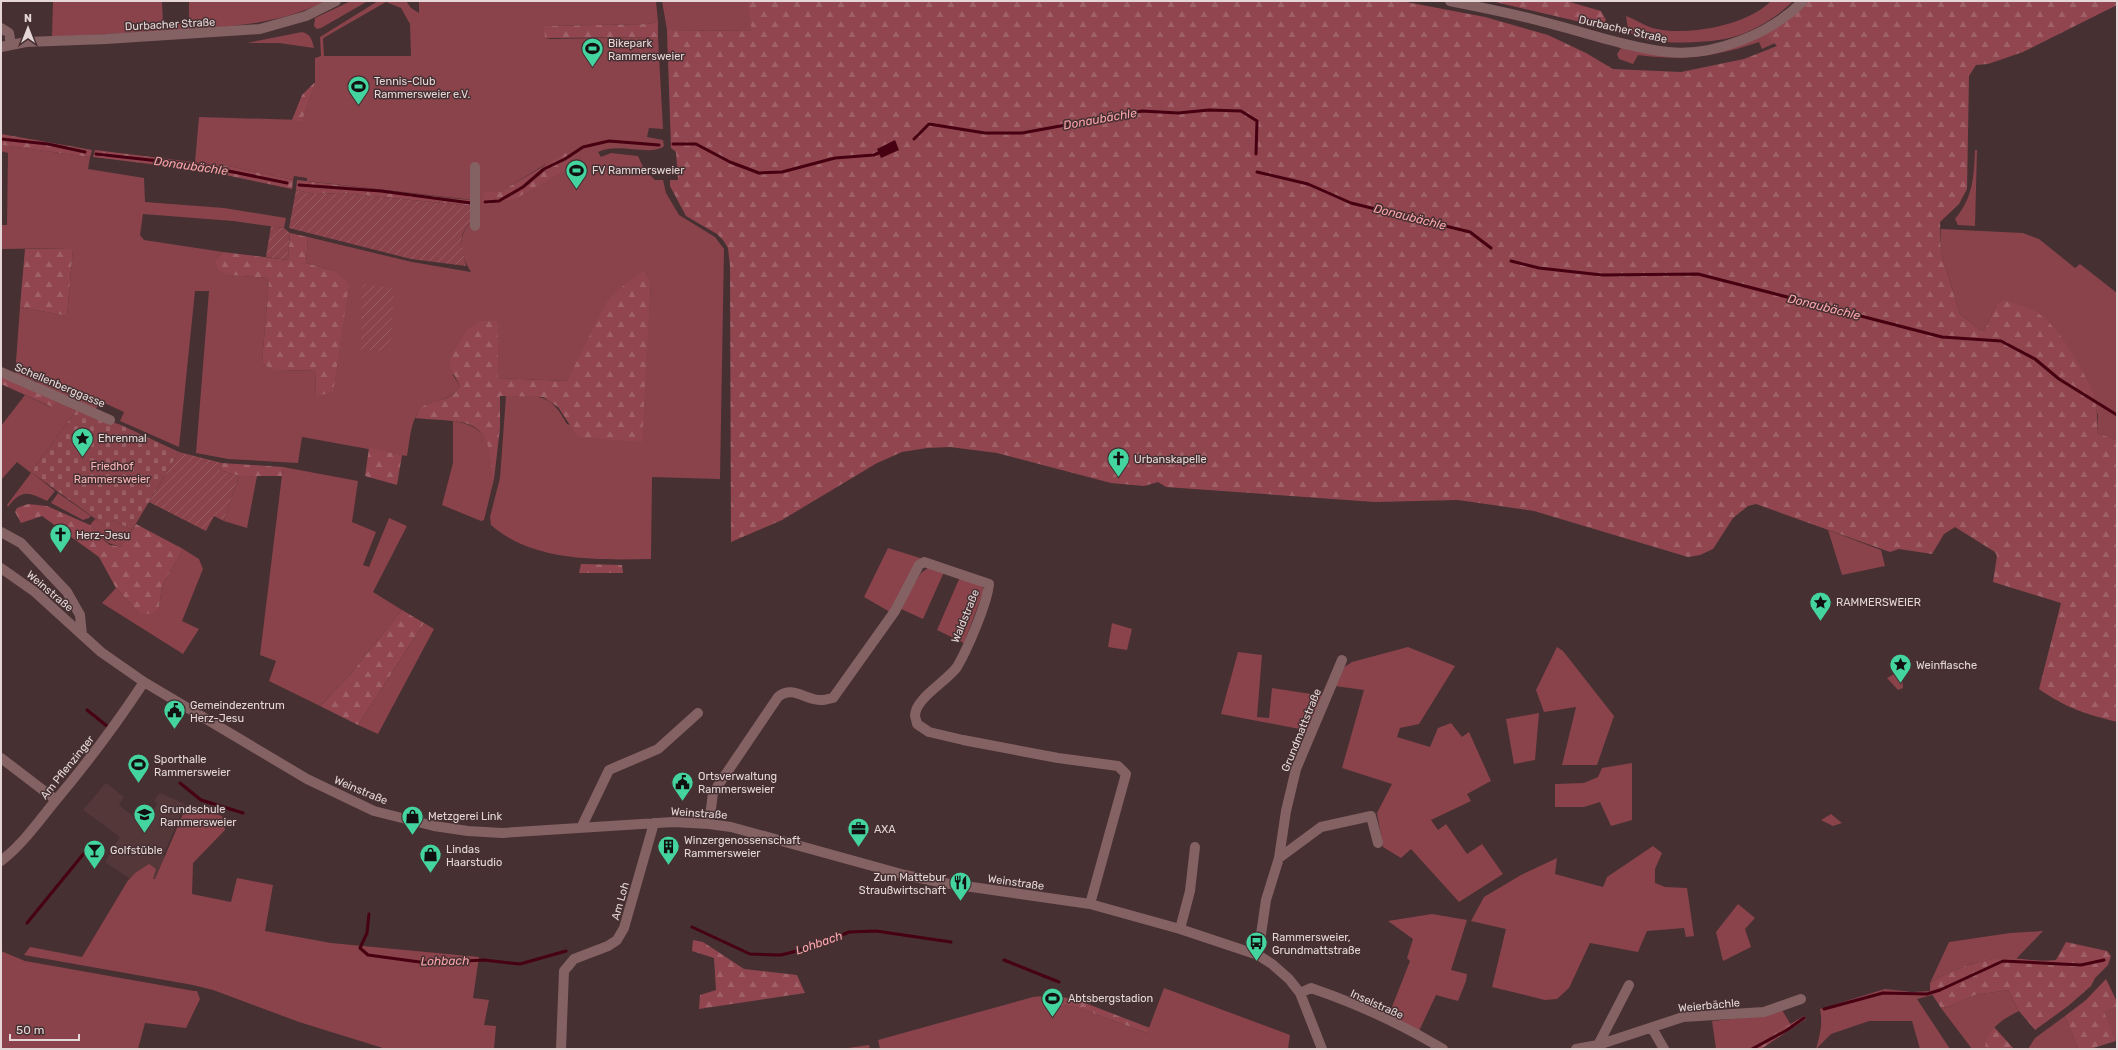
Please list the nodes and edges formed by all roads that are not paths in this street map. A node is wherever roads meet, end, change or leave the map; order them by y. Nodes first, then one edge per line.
1 (336, 1) edge
2 (1450, 1) edge
3 (1803, 1) edge
4 (1, 28) edge
5 (6, 46) edge
6 (475, 167) dead end
7 (475, 226) dead end
8 (1, 372) edge
9 (110, 420) dead end
10 (1, 532) edge
11 (1, 568) edge
12 (82, 635) junction
13 (1342, 660) dead end
14 (144, 682) junction
15 (698, 714) dead end
16 (1, 758) edge
17 (56, 800) junction
18 (654, 823) junction
19 (709, 824) junction
20 (581, 828) junction
21 (1378, 843) dead end
22 (1195, 847) dead end
23 (1279, 858) junction
24 (1, 861) edge
25 (1090, 904) junction
26 (1180, 929) junction
27 (1258, 955) junction
28 (1630, 985) dead end
29 (1300, 993) junction
30 (1801, 999) dead end
31 (1652, 1028) junction
32 (1598, 1045) junction
33 (561, 1049) edge
34 (1322, 1049) edge
35 (1442, 1049) edge
36 (1576, 1049) edge
37 (1664, 1049) edge

1 - 5 street, Durbacher Straße
2 - 3 street, Durbacher Straße
4 - 5 street
6 - 7 street
8 - 9 street, Schellenberggasse
10 - 12 street, Weinstraße
11 - 12 street, Weinstraße
12 - 14 street, Weinstraße
13 - 23 street, Grundmattstraße
14 - 17 street, Am Pflenzinger
14 - 20 street, Weinstraße
15 - 20 street
16 - 17 street
17 - 24 street, Am Pflenzinger
18 - 19 street, Weinstraße
18 - 20 street, Weinstraße
18 - 33 street, Am Loh
19 - 25 street, Weinstraße
19 - 25 street, Waldstraße
21 - 23 street
22 - 26 street
23 - 27 street, Grundmattstraße
25 - 26 street, Weinstraße
26 - 27 street, Weinstraße
27 - 29 street, Weinstraße
28 - 32 street
29 - 34 street, Weinstraße
29 - 35 street, Inselstraße
30 - 31 street, Weierbächle
31 - 32 street, Weierbächle
31 - 37 street
32 - 36 street, Weierbächle

